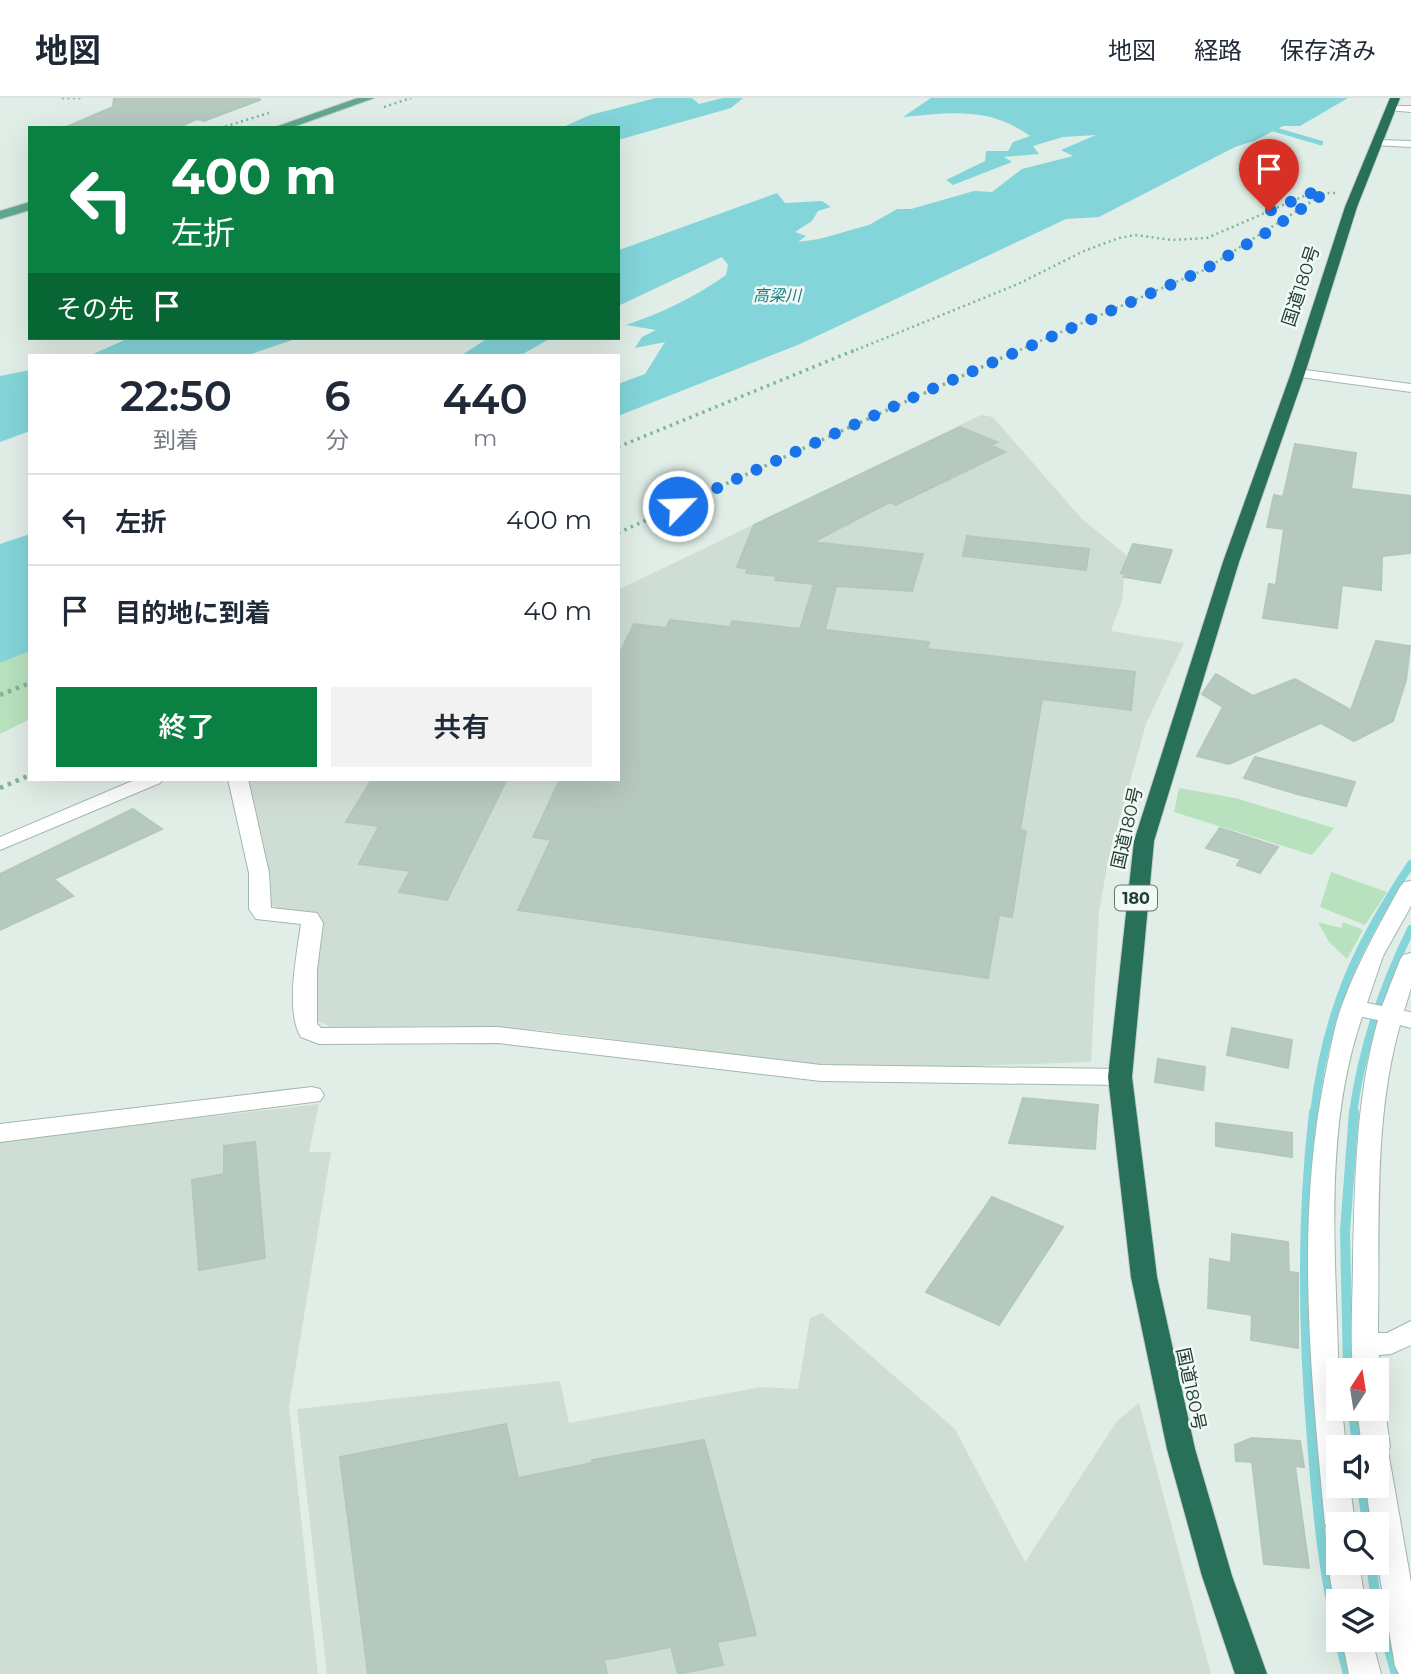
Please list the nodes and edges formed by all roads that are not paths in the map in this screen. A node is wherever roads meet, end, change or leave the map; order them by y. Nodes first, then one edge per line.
1 (369, 98) edge
2 (1394, 103) edge
3 (1411, 110) edge
4 (284, 126) edge
5 (1378, 144) junction
6 (1411, 144) edge
7 (28, 207) edge
8 (0, 215) edge
9 (1298, 373) junction
10 (1411, 388) edge
11 (148, 781) edge
12 (238, 781) edge
13 (0, 844) edge
14 (1411, 887) edge
15 (1411, 960) edge
16 (1381, 1013) edge
17 (1120, 1077) junction
18 (312, 1095) dead end
19 (0, 1133) edge
20 (1411, 1332) edge
21 (1366, 1358) edge
22 (1382, 1498) edge
23 (1339, 1512) edge
24 (1360, 1652) edge
25 (1411, 1666) edge
26 (1251, 1674) edge
27 (1365, 1674) edge

1 - 4 main road
2 - 3 street
2 - 5 highway, 国道180号 / 180
5 - 6 street
5 - 9 highway, 国道180号 / 180
7 - 8 main road
9 - 10 street
9 - 17 highway, 国道180号 / 180
11 - 13 street
12 - 17 street
14 - 16 street
15 - 16 street
16 - 21 street
16 - 23 street
17 - 26 highway, 国道180号 / 180
18 - 19 street
20 - 21 street
22 - 25 street
24 - 27 street

